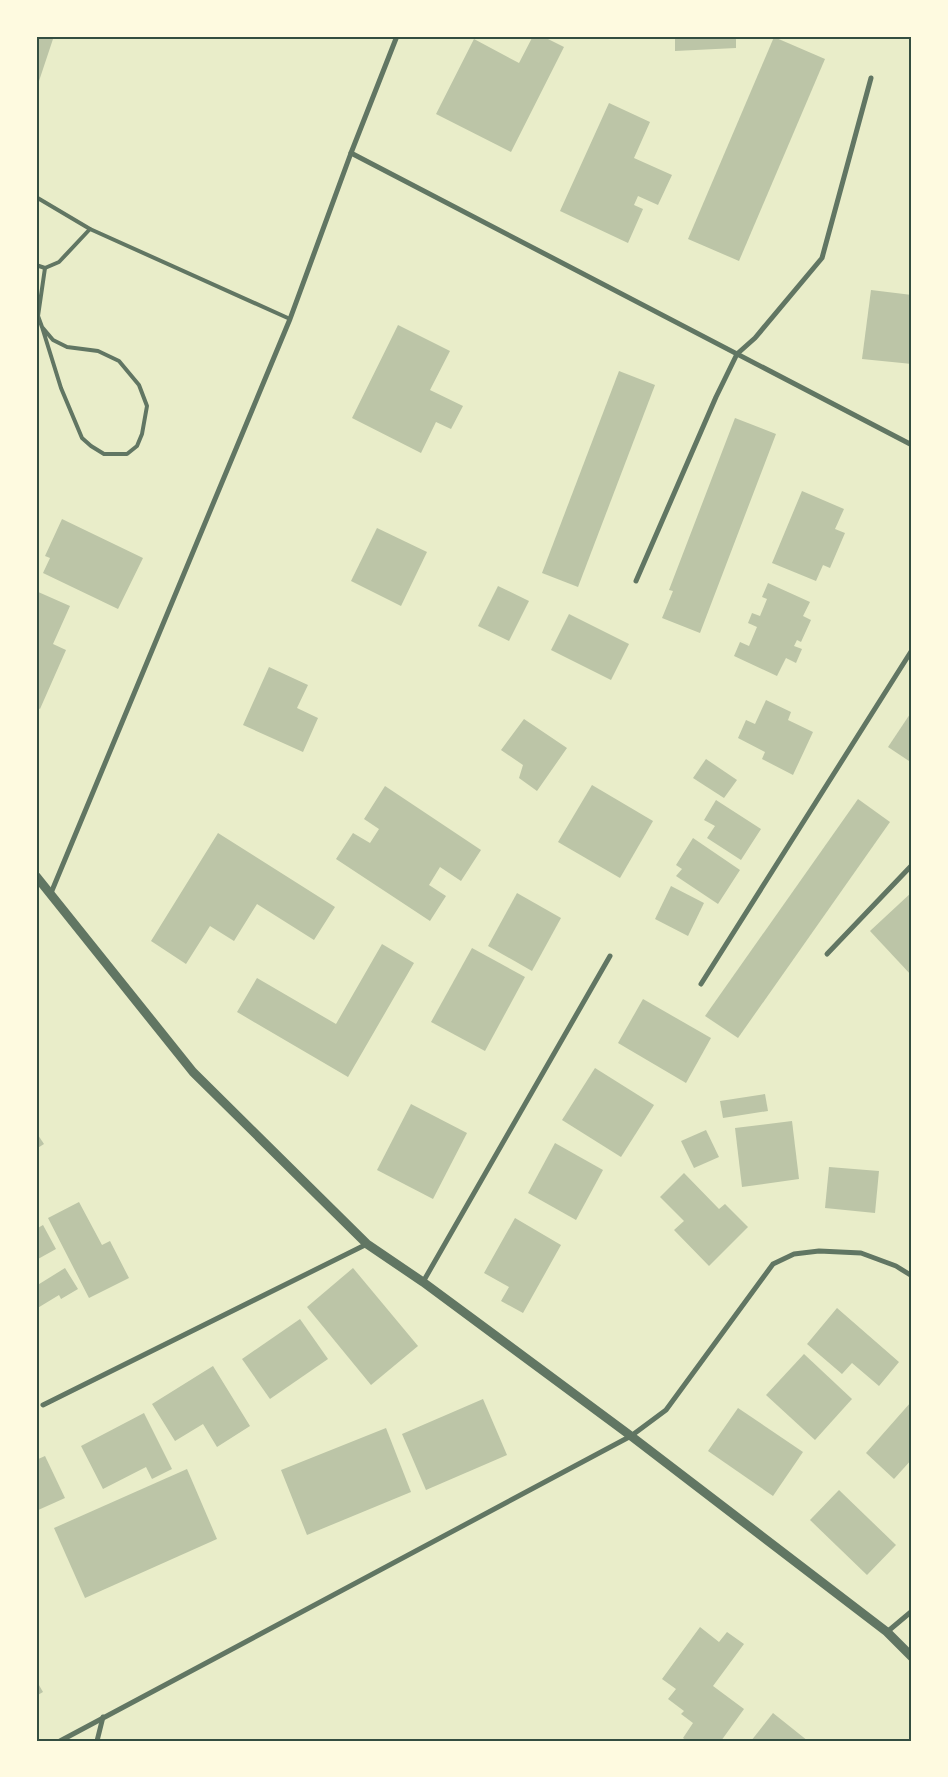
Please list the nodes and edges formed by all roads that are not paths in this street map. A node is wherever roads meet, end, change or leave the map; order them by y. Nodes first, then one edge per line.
1 (397, 36) edge
2 (871, 78) dead end
3 (351, 153) junction
4 (36, 197) edge
5 (90, 229) junction
6 (36, 265) edge
7 (45, 268) junction
8 (290, 319) junction
9 (42, 328) junction
10 (737, 354) junction
11 (912, 445) edge
12 (636, 581) dead end
13 (912, 650) edge
14 (912, 865) edge
15 (36, 876) edge
16 (51, 893) junction
17 (827, 954) dead end
18 (610, 956) dead end
19 (701, 984) dead end
20 (367, 1244) junction
21 (912, 1276) edge
22 (423, 1282) junction
23 (43, 1405) dead end
24 (630, 1436) junction
25 (912, 1611) edge
26 (887, 1632) junction
27 (912, 1657) edge
28 (103, 1717) junction
29 (60, 1741) edge
30 (97, 1741) edge

1 - 3 street
2 - 10 street
3 - 8 street
3 - 10 street
4 - 5 lane
5 - 7 lane
5 - 8 lane
6 - 7 lane
7 - 9 lane
8 - 16 street
9 - 9 lane
10 - 11 street
10 - 12 street
13 - 19 street
14 - 17 street
15 - 16 street
16 - 20 street
18 - 22 street
20 - 22 street
20 - 23 street
21 - 24 street
22 - 24 street
24 - 26 street
24 - 28 street
25 - 26 street
26 - 27 street
28 - 29 street
28 - 30 street

